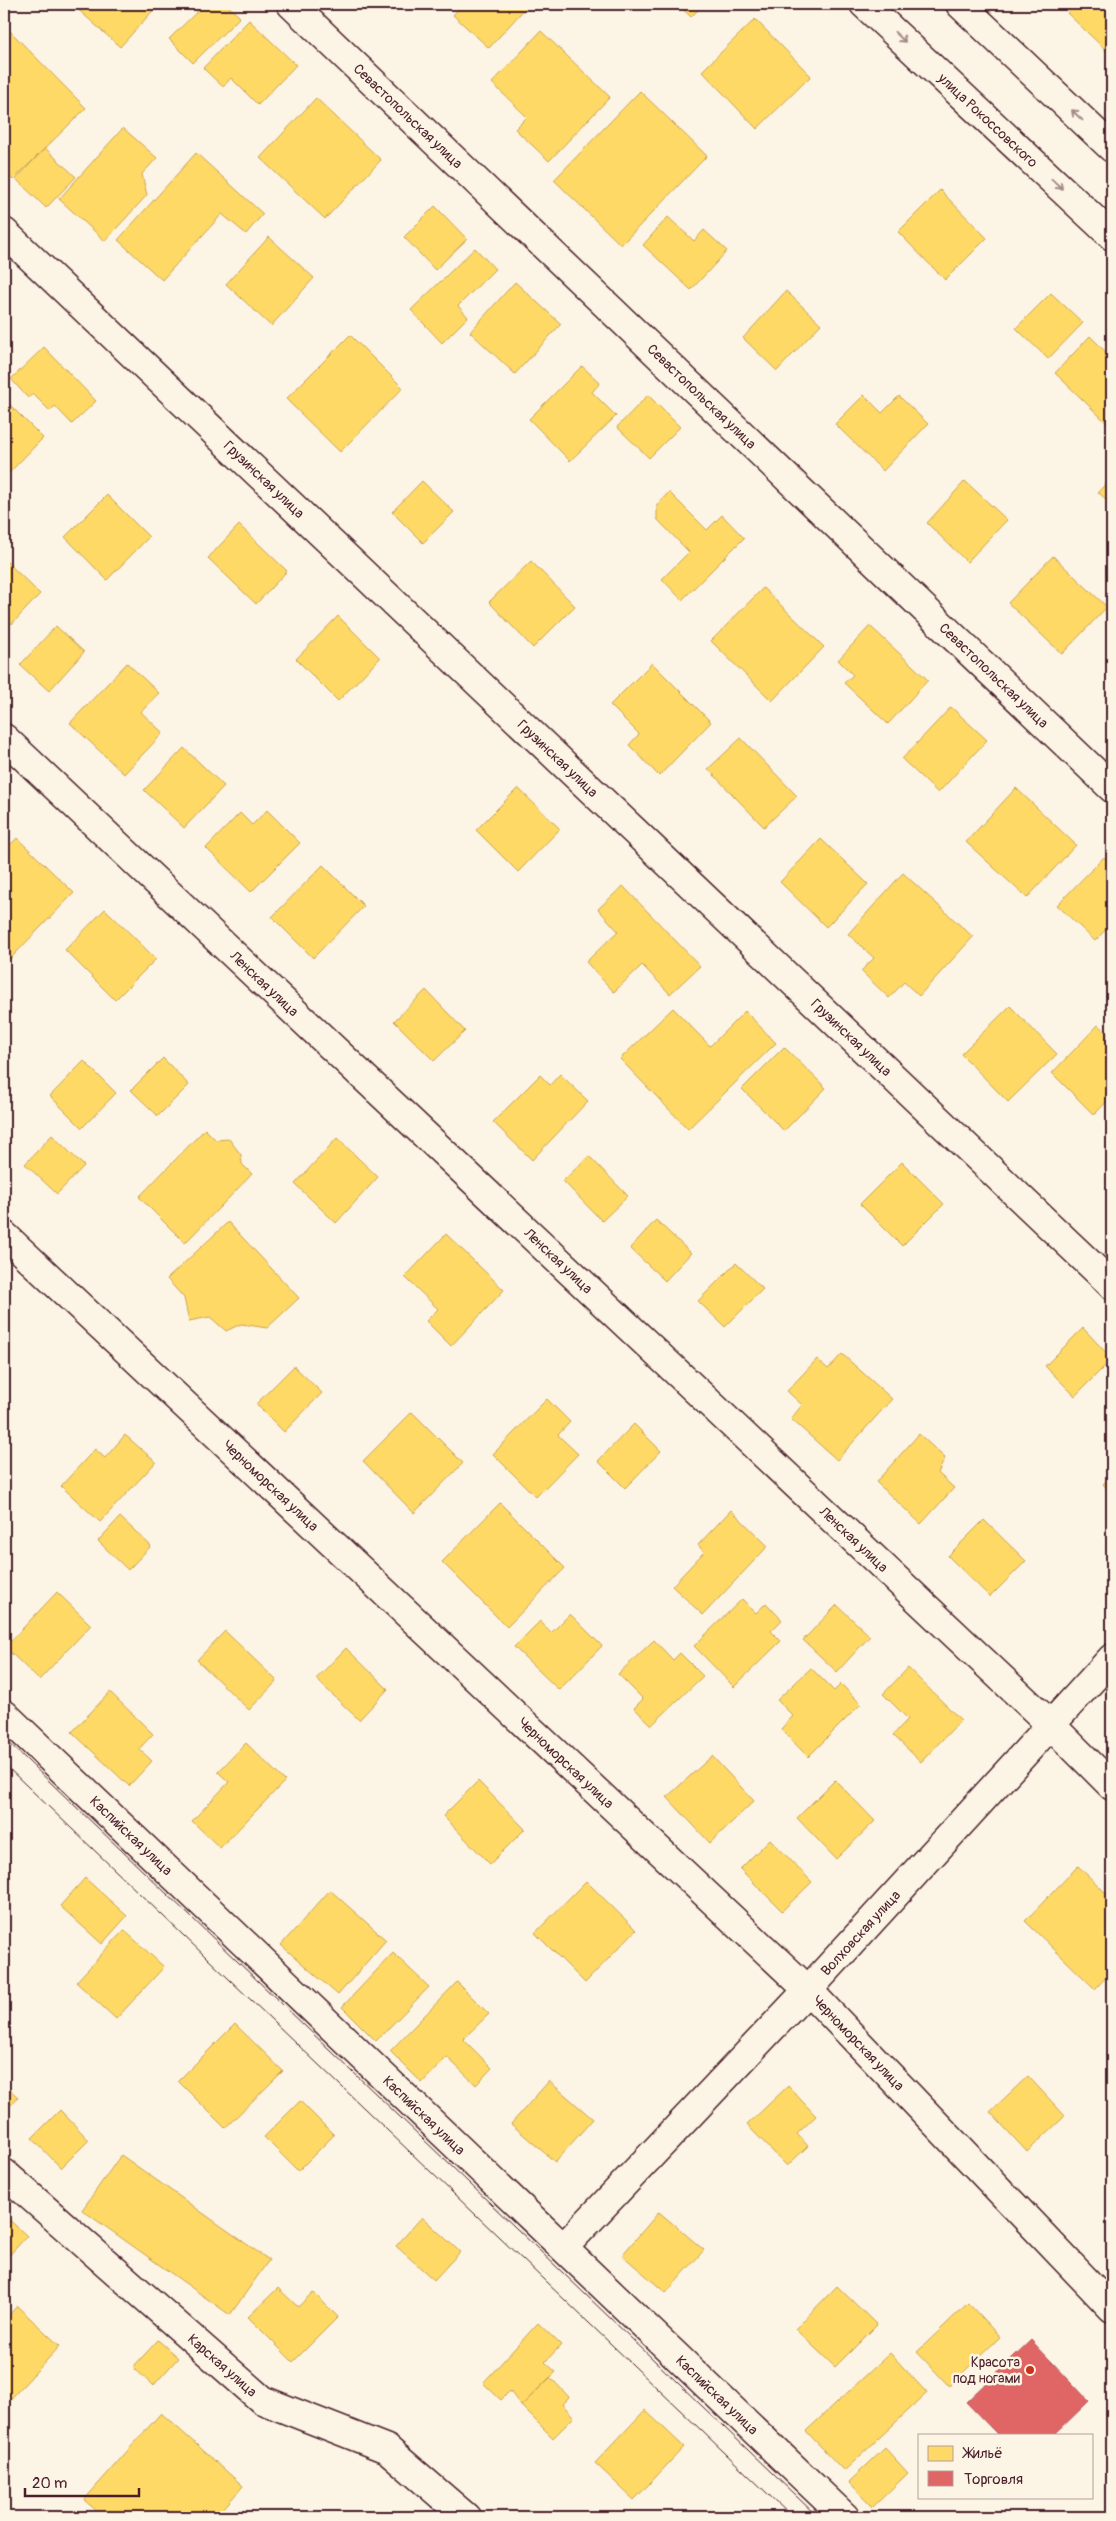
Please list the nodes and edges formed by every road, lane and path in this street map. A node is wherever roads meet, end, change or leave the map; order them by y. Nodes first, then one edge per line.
1 (291, 4) edge
2 (864, 4) edge
3 (960, 4) edge
4 (1112, 148) edge
5 (4, 232) edge
6 (1112, 236) edge
7 (4, 738) edge
8 (1112, 788) edge
9 (4, 1234) edge
10 (1112, 1285) edge
11 (1112, 1658) edge
12 (4, 1714) edge
13 (1050, 1724) junction
14 (1112, 1786) edge
15 (808, 1990) junction
16 (4, 2174) edge
17 (564, 2247) junction
18 (1112, 2308) edge
19 (466, 2517) edge
20 (845, 2517) edge

1 - 8 main road, Севастопольская улица
2 -> 6 main road, улица Рокоссовского
4 -> 3 main road
5 - 10 main road, Грузинская улица
7 - 13 main road, Ленская улица
9 - 15 main road, Черноморская улица
11 - 13 main road, Волховская улица
12 - 17 main road, Каспийская улица
13 - 14 main road, Ленская улица
13 - 15 main road, Волховская улица
15 - 17 main road, Волховская улица
15 - 18 main road, Черноморская улица
16 - 19 main road, Карская улица
17 - 20 main road, Каспийская улица

